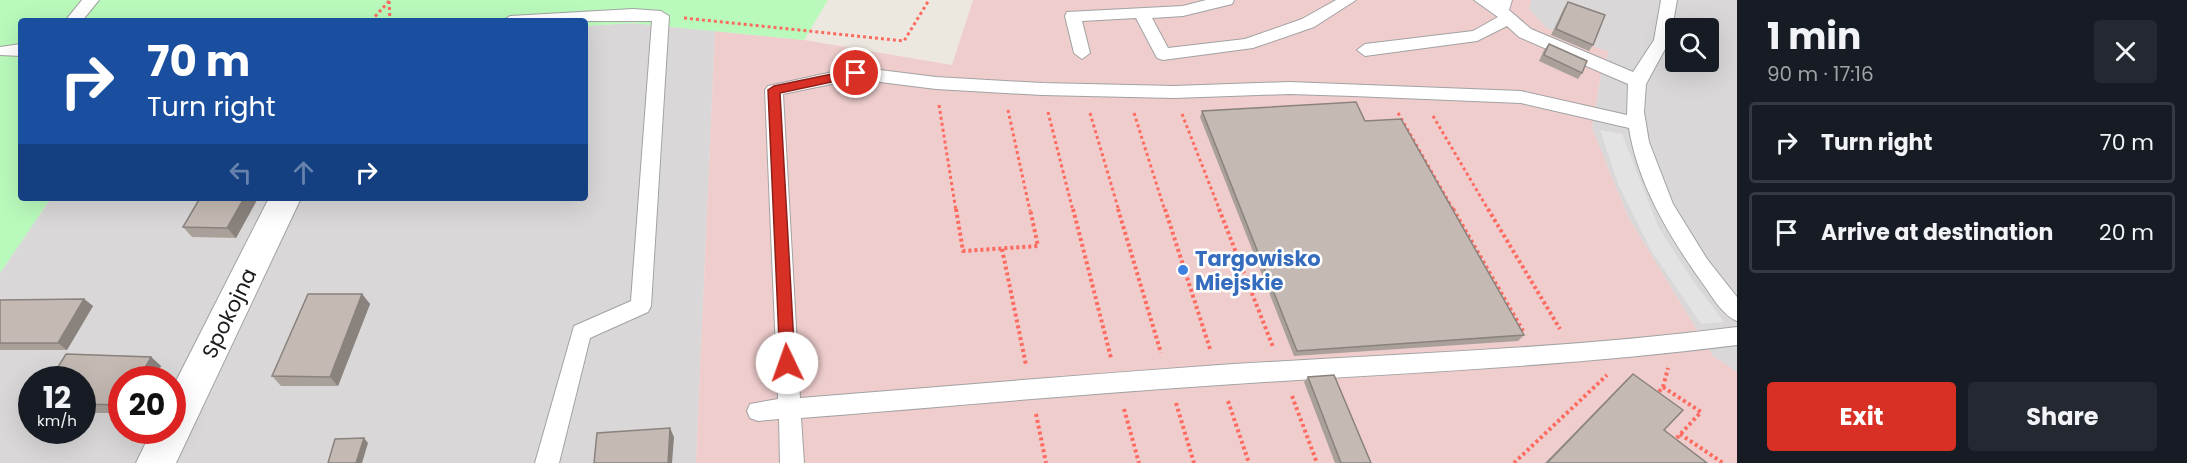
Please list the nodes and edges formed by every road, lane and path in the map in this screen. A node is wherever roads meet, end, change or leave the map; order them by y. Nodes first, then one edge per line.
1 (91, 0) edge
2 (390, 0) edge
3 (928, 0) edge
4 (1226, 0) edge
5 (1348, 0) edge
6 (1482, 0) edge
7 (1669, 0) edge
8 (1074, 8) edge
9 (1505, 10) edge
10 (1141, 13) junction
11 (661, 16) junction
12 (76, 18) edge
13 (374, 18) edge
14 (390, 18) edge
15 (563, 18) edge
16 (1365, 50) dead end
17 (1082, 52) dead end
18 (1637, 81) junction
19 (936, 83) junction
20 (1002, 86) junction
21 (1042, 89) junction
22 (1083, 90) junction
23 (1385, 91) junction
24 (1127, 92) junction
25 (1173, 92) junction
26 (1419, 93) junction
27 (1636, 123) junction
28 (284, 201) edge
29 (1002, 249) junction
30 (1737, 312) edge
31 (1737, 336) edge
32 (1674, 344) junction
33 (1605, 350) junction
34 (1574, 352) junction
35 (1537, 355) junction
36 (1282, 372) junction
37 (1219, 375) junction
38 (1169, 378) junction
39 (1118, 384) junction
40 (1663, 387) junction
41 (1032, 390) junction
42 (186, 401) edge
43 (1647, 404) edge
44 (789, 409) junction
45 (758, 411) dead end
46 (1680, 434) junction
47 (165, 444) edge
48 (1667, 449) edge
49 (156, 463) edge
50 (547, 463) edge
51 (792, 463) edge
52 (1046, 463) edge
53 (1138, 463) edge
54 (1194, 463) edge
55 (1249, 463) edge
56 (1317, 463) edge
57 (1514, 463) edge
58 (1723, 463) edge

1 - 12 lane
2 - 13 path
2 - 14 path
3 - 11 path
4 - 10 lane
5 - 10 lane
6 - 9 lane
7 - 18 lane
8 - 10 lane
8 - 17 lane
9 - 16 lane
9 - 18 lane
11 - 15 lane
11 - 50 lane
18 - 27 lane
19 - 20 lane
19 - 29 path
19 - 44 lane
20 - 21 lane
20 - 29 path
21 - 22 lane
21 - 39 path
22 - 24 lane
22 - 38 path
23 - 25 lane
23 - 26 lane
23 - 35 path
24 - 25 lane
24 - 37 path
25 - 36 path
26 - 27 lane
26 - 34 path
27 - 30 lane
28 - 42 street, Spokojna
29 - 41 path
31 - 32 lane
32 - 33 lane
32 - 40 path
33 - 34 lane
33 - 57 path
34 - 35 lane
35 - 36 lane
36 - 37 lane
36 - 56 path
37 - 38 lane
37 - 55 path
38 - 39 lane
38 - 54 path
39 - 41 lane
39 - 53 path
40 - 43 path
40 - 46 path
41 - 44 lane
41 - 52 path
44 - 45 lane
44 - 51 lane
46 - 48 path
46 - 58 path
47 - 49 street, Spokojna

